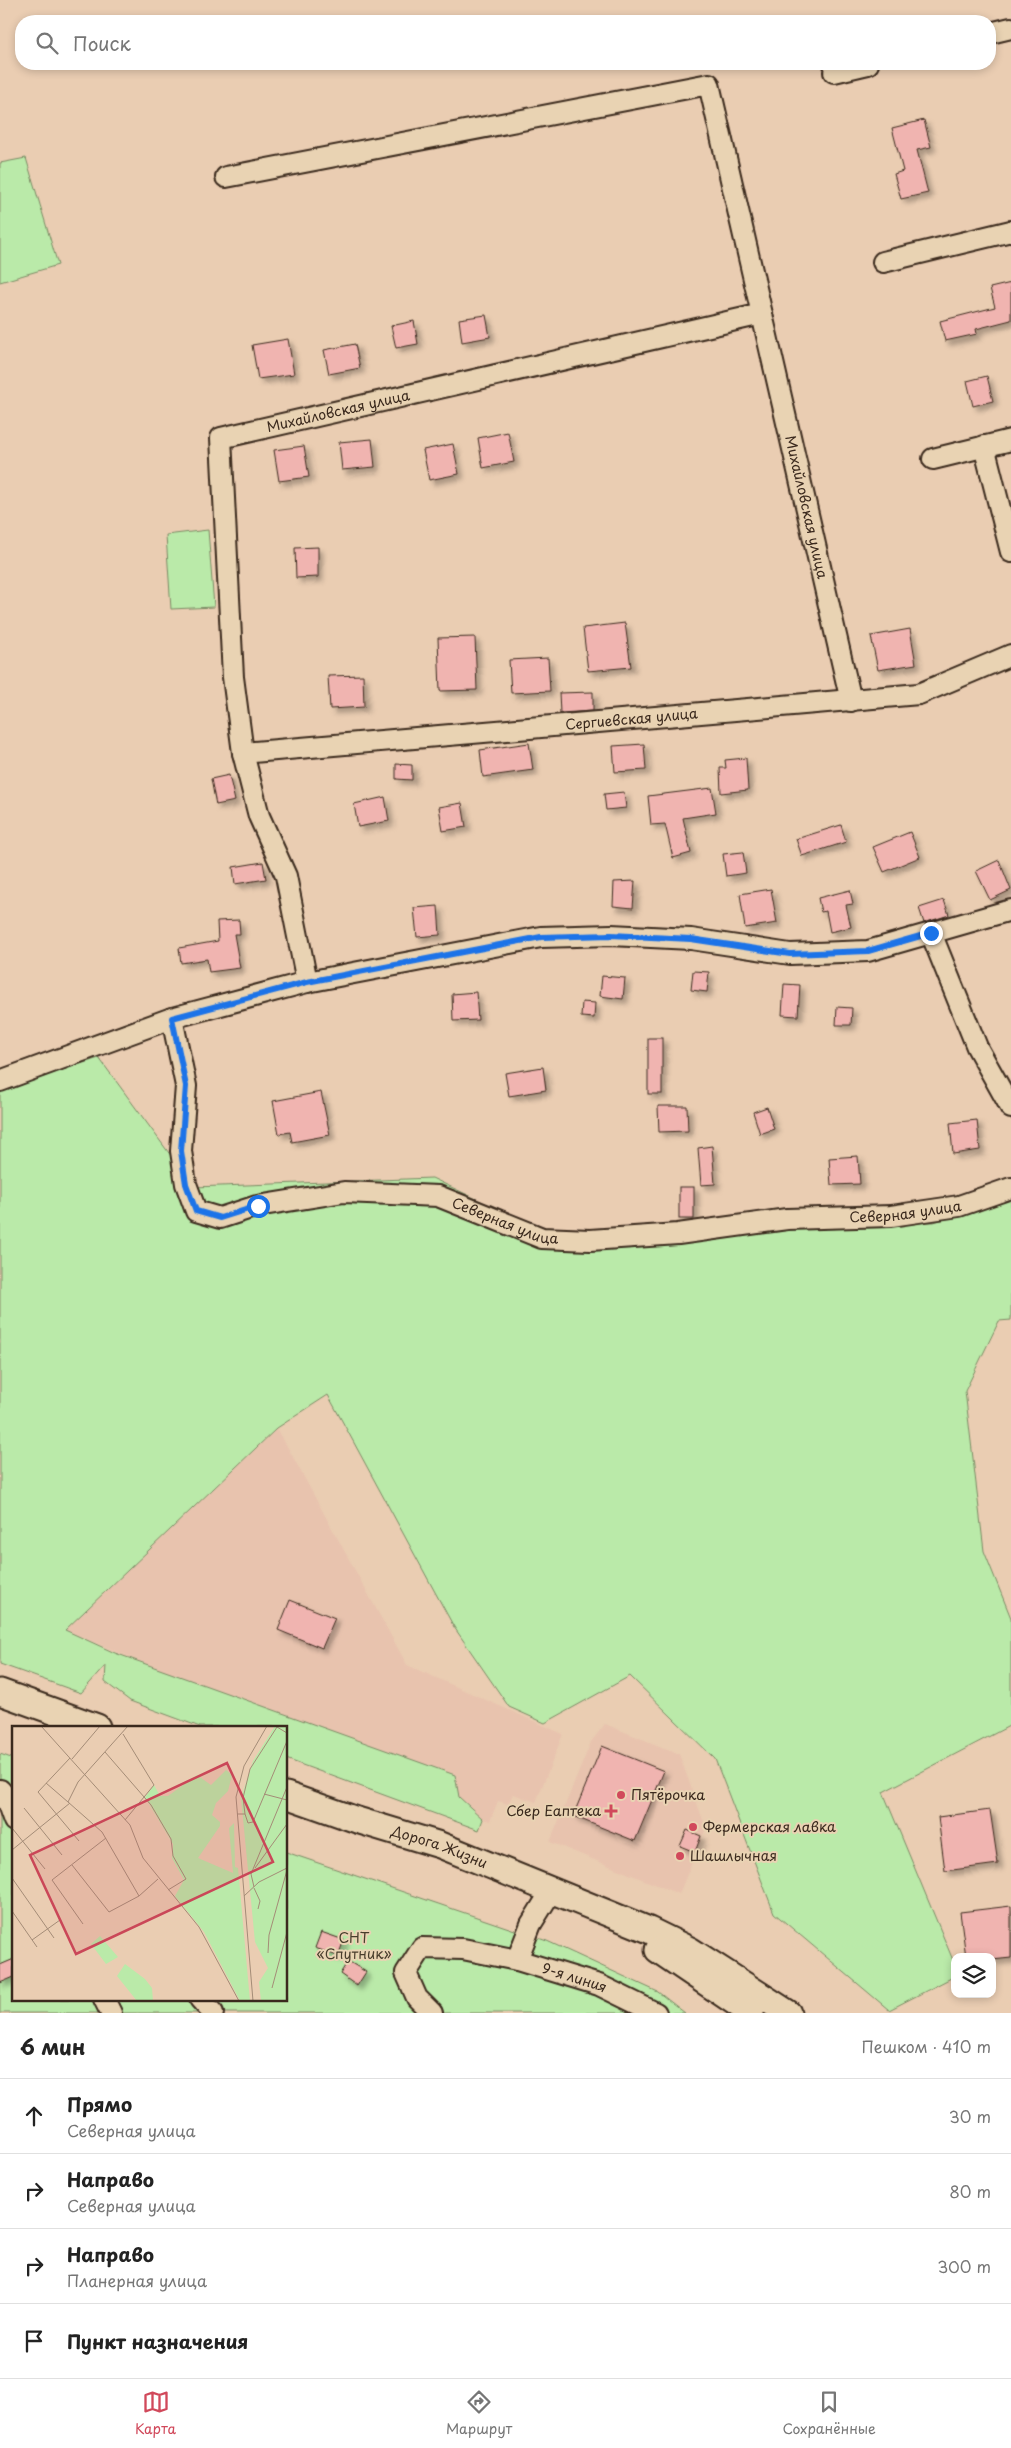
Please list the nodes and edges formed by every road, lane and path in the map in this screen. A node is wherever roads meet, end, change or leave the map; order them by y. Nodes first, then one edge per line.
1 (1011, 28) edge
2 (996, 32) edge
3 (842, 70) edge
4 (834, 72) dead end
5 (226, 177) dead end
6 (1011, 231) edge
7 (883, 262) dead end
8 (762, 314) junction
9 (1011, 440) edge
10 (984, 446) junction
11 (933, 459) dead end
12 (1011, 552) edge
13 (1011, 655) edge
14 (851, 701) junction
15 (244, 753) junction
16 (1011, 910) edge
17 (931, 933) junction
18 (307, 982) junction
19 (172, 1018) junction
20 (0, 1081) edge
21 (1011, 1108) edge
22 (1011, 1188) edge
23 (0, 1692) edge
24 (94, 1726) edge
25 (0, 1790) edge
26 (288, 1796) edge
27 (12, 1815) edge
28 (552, 1890) junction
29 (591, 1907) junction
30 (517, 1960) junction
31 (105, 2000) edge
32 (201, 2000) edge
33 (112, 2013) edge
34 (213, 2013) edge
35 (432, 2013) edge
36 (656, 2013) edge
37 (750, 2013) edge
38 (788, 2013) edge

1 - 2 street
3 - 4 street
5 - 8 street, Михайловская улица
6 - 7 street
8 - 14 street, Михайловская улица
8 - 15 street, Михайловская улица
9 - 10 street
10 - 11 street
10 - 12 street
13 - 14 street, Сергиевская улица
14 - 15 street, Сергиевская улица
15 - 18 street
16 - 17 street
17 - 18 street
17 - 21 street
18 - 19 street
19 - 20 street
19 - 22 street, Северная улица
23 - 24 main road
25 - 27 street
26 - 28 main road, Дорога Жизни
28 - 29 main road, Дорога Жизни
28 - 30 street
29 - 37 main road, Дорога Жизни
29 - 38 main road, Дорога Жизни
30 - 35 street, 9-я линия
30 - 36 street, 9-я линия
31 - 33 street
32 - 34 street

